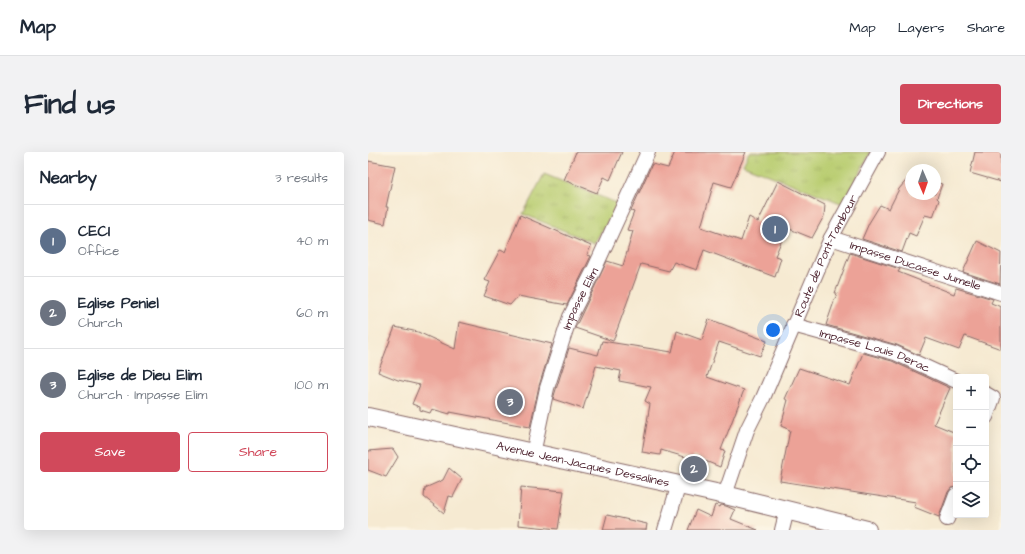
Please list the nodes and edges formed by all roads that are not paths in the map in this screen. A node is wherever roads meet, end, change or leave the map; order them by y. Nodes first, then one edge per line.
1 (648, 152) edge
2 (878, 152) edge
3 (831, 238) junction
4 (1001, 293) edge
5 (793, 325) junction
6 (953, 380) edge
7 (989, 396) edge
8 (989, 409) edge
9 (368, 417) edge
10 (533, 454) junction
11 (679, 484) junction
12 (725, 495) junction
13 (953, 502) edge
14 (787, 510) junction
15 (947, 519) dead end
16 (665, 530) edge
17 (782, 530) edge
18 (867, 530) edge

1 - 10 street, Impasse Elim
2 - 3 street, Route de Pont-Tambour
3 - 4 street, Impasse Ducasse Jumelle
3 - 5 street, Route de Pont-Tambour
5 - 6 street, Impasse Louis Derac
5 - 12 street, Route de Pont-Tambour
7 - 8 street
9 - 10 street, Avenue Jean-Jacques Dessalines
10 - 11 street, Avenue Jean-Jacques Dessalines
11 - 12 street, Avenue Jean-Jacques Dessalines
11 - 16 street
12 - 14 street, Avenue Jean-Jacques Dessalines
13 - 15 street
14 - 17 street
14 - 18 street, Avenue Jean-Jacques Dessalines

